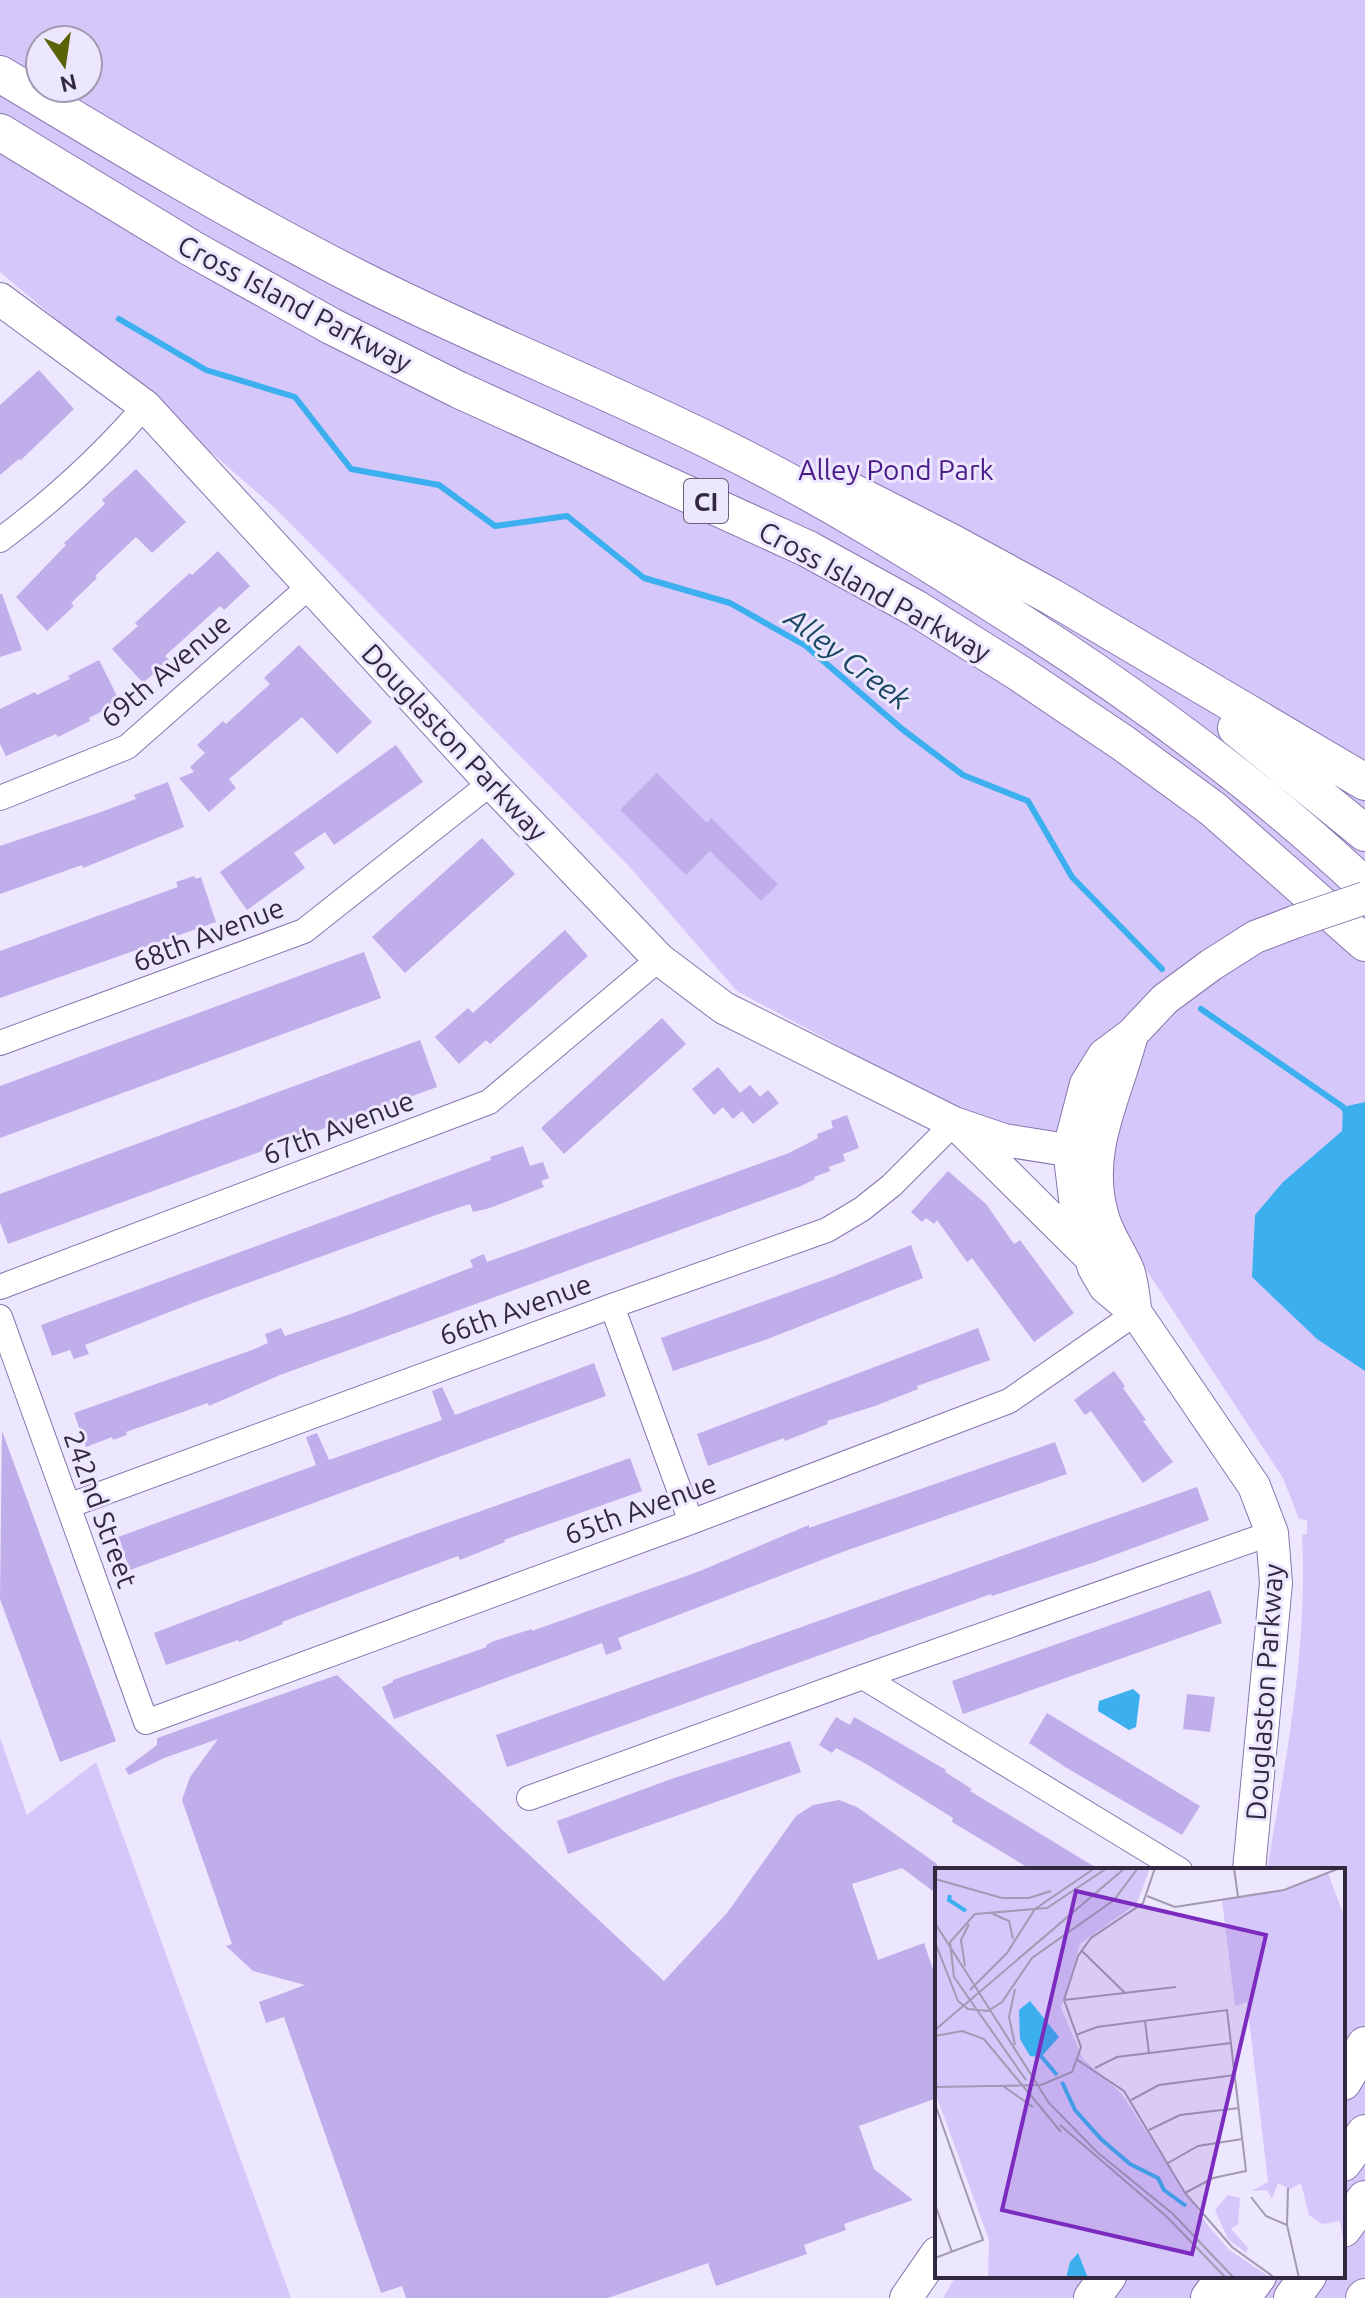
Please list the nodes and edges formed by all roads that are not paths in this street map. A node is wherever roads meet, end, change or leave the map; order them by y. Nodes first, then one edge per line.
1 (0, 74) edge
2 (0, 132) edge
3 (0, 299) edge
4 (495, 342) junction
5 (145, 406) junction
6 (845, 487) junction
7 (0, 540) edge
8 (311, 585) junction
9 (1365, 782) edge
10 (491, 783) junction
11 (0, 798) edge
12 (1365, 833) edge
13 (1365, 886) edge
14 (1365, 898) edge
15 (1365, 943) edge
16 (659, 959) junction
17 (0, 1043) edge
18 (954, 1123) junction
19 (1086, 1141) junction
20 (1089, 1257) junction
21 (0, 1287) edge
22 (612, 1306) junction
23 (1136, 1313) junction
24 (0, 1317) edge
25 (68, 1506) junction
26 (691, 1522) junction
27 (1272, 1533) junction
28 (863, 1677) junction
29 (146, 1722) joint
30 (529, 1798) dead end
31 (1177, 1868) edge
32 (1249, 1868) edge
33 (1365, 2017) edge
34 (1345, 2037) edge
35 (1365, 2045) edge
36 (1345, 2079) edge
37 (1365, 2133) edge
38 (1345, 2160) edge
39 (1365, 2199) edge
40 (1345, 2226) edge
41 (935, 2256) edge
42 (1107, 2278) edge
43 (1224, 2278) edge
44 (1257, 2278) edge
45 (1307, 2278) edge
46 (906, 2298) edge
47 (1092, 2298) edge
48 (1209, 2298) edge
49 (1242, 2298) edge
50 (1292, 2298) edge

1 - 4 highway, Cross Island Parkway / CI
2 - 15 highway, Cross Island Parkway / CI
3 - 5 main road, Douglaston Parkway
4 - 6 highway
4 - 13 highway, Cross Island Parkway / CI
5 - 7 street
5 - 8 main road, Douglaston Parkway
6 - 9 highway
6 - 12 highway
8 - 10 main road, Douglaston Parkway
8 - 11 street, 69th Avenue
10 - 16 main road, Douglaston Parkway
10 - 17 street, 68th Avenue
14 - 19 main road, bridge
16 - 18 main road, Douglaston Parkway
16 - 21 street, 67th Avenue
18 - 19 main road
18 - 20 main road, Douglaston Parkway
18 - 22 street, 66th Avenue
19 - 20 main road, Douglaston Parkway
19 - 23 main road, Douglaston Parkway
20 - 23 main road, Douglaston Parkway
22 - 25 street, 66th Avenue
22 - 26 street
23 - 26 street, 65th Avenue
23 - 27 main road, Douglaston Parkway
24 - 25 street, 242nd Street
25 - 29 street, 242nd Street
26 - 29 street, 65th Avenue
27 - 28 street
27 - 32 main road, Douglaston Parkway
28 - 30 street
28 - 31 street
33 - 34 highway
35 - 36 highway
37 - 38 highway
39 - 40 highway
41 - 46 main road
42 - 47 highway
43 - 48 highway
44 - 49 highway
45 - 50 highway

